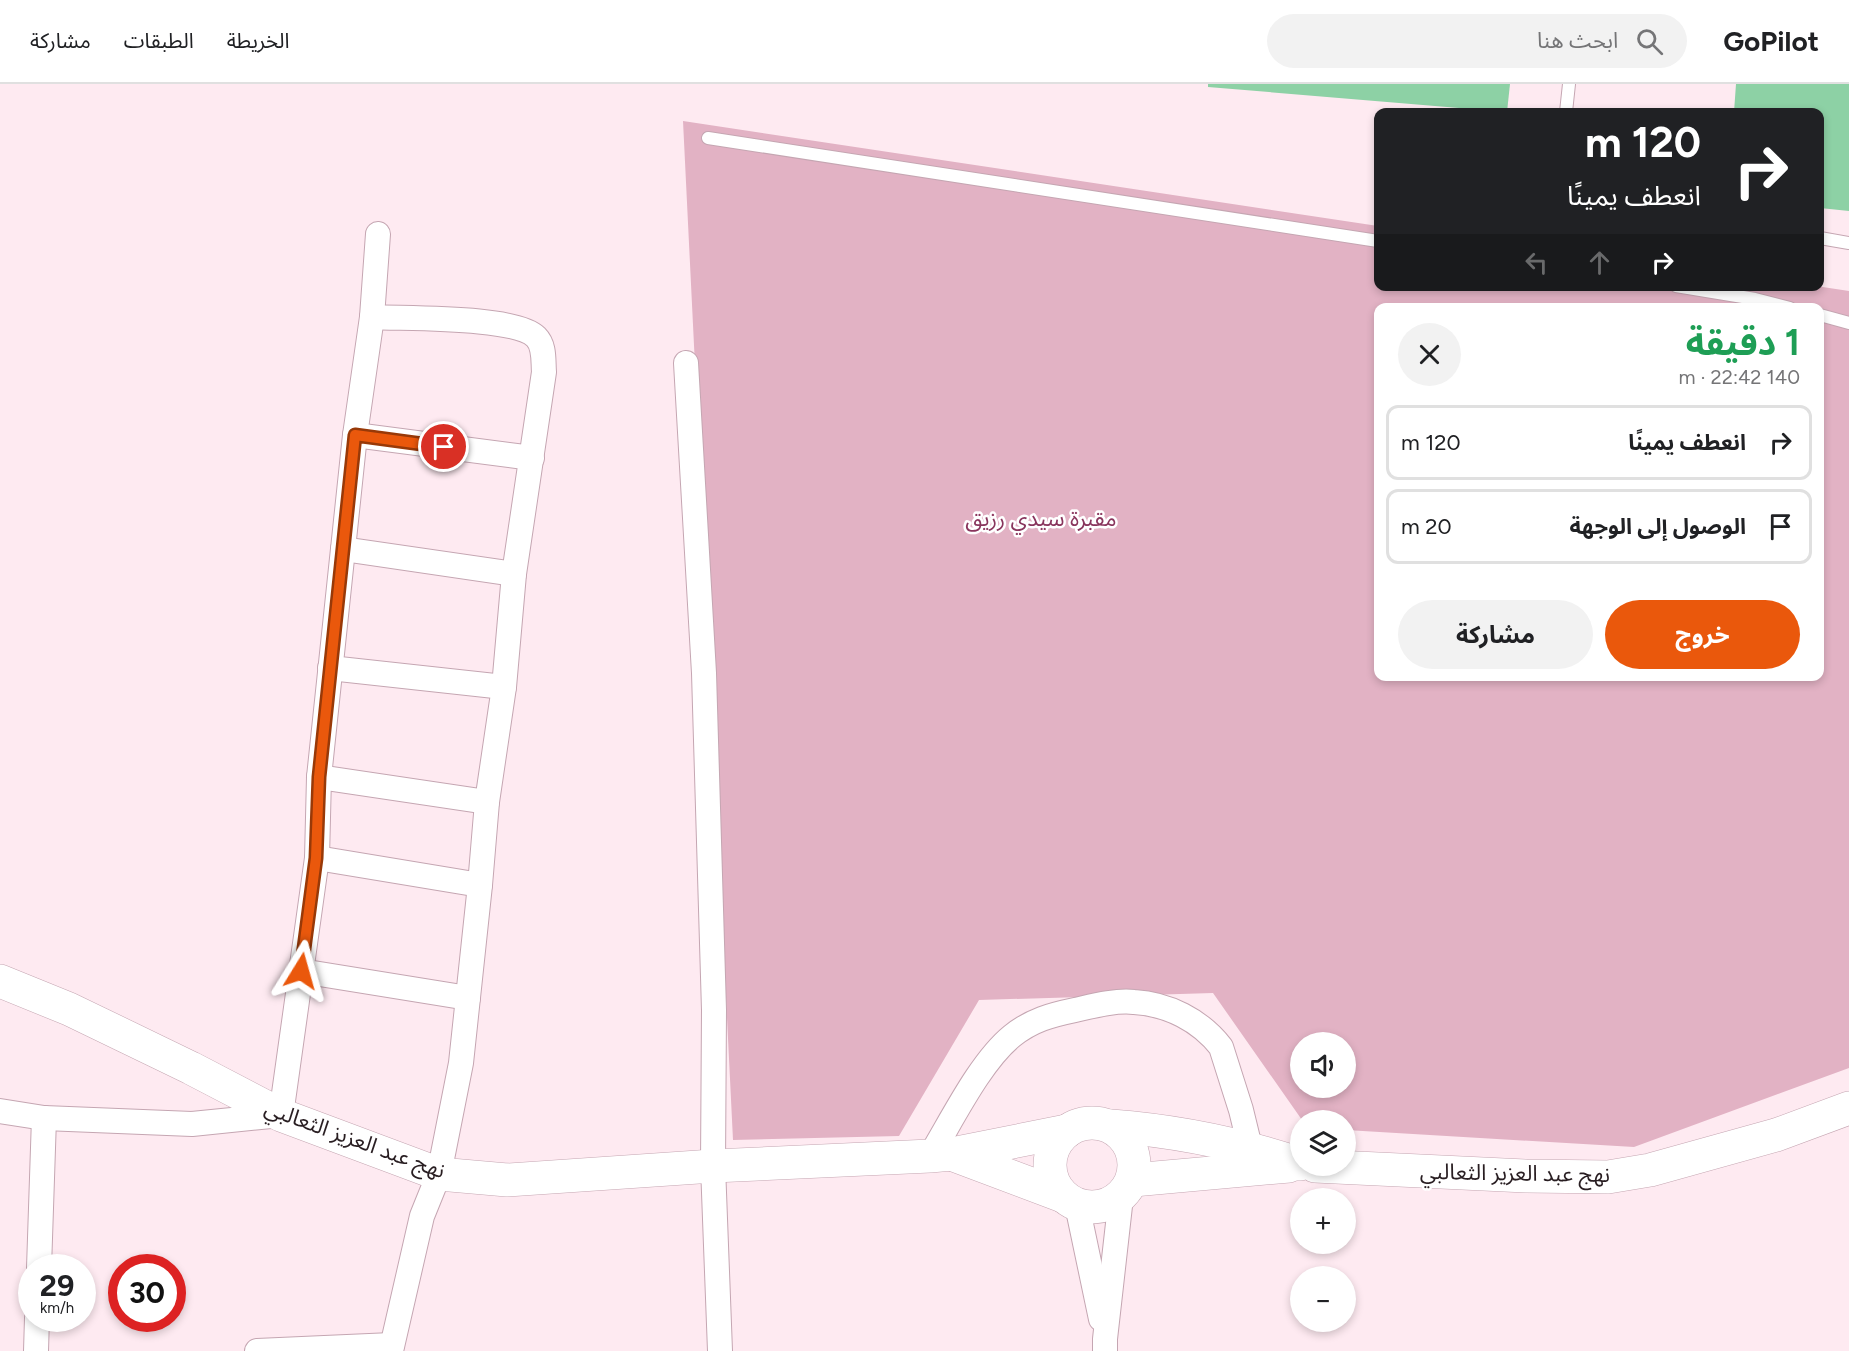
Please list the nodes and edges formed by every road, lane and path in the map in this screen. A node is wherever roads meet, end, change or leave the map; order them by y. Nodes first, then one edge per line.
1 (1569, 84) edge
2 (1566, 108) edge
3 (708, 138) dead end
4 (378, 234) dead end
5 (1824, 239) edge
6 (1374, 240) edge
7 (1849, 243) edge
8 (1706, 291) edge
9 (1771, 303) edge
10 (1824, 316) edge
11 (372, 317) junction
12 (1849, 323) edge
13 (686, 363) dead end
14 (355, 435) junction
15 (532, 458) junction
16 (343, 549) junction
17 (514, 574) junction
18 (330, 668) junction
19 (504, 687) junction
20 (319, 777) junction
21 (487, 802) junction
22 (316, 858) junction
23 (480, 885) junction
24 (301, 971) junction
25 (0, 981) edge
26 (468, 998) junction
27 (1849, 1108) edge
28 (0, 1111) edge
29 (281, 1115) junction
30 (44, 1118) junction
31 (1111, 1126) junction
32 (1067, 1131) junction
33 (1250, 1147) junction
34 (941, 1155) junction
35 (1290, 1161) edge
36 (1290, 1165) edge
37 (713, 1166) junction
38 (1356, 1168) edge
39 (439, 1174) junction
40 (1127, 1188) junction
41 (1070, 1200) junction
42 (39, 1254) edge
43 (37, 1332) edge
44 (1105, 1345) edge
45 (392, 1348) edge
46 (36, 1351) edge
47 (257, 1351) edge
48 (720, 1351) edge

1 - 2 lane
3 - 6 lane
4 - 11 street
5 - 7 lane
8 - 9 lane
10 - 12 lane
11 - 14 street
11 - 15 street
13 - 37 street
14 - 15 street
14 - 16 street
15 - 17 street
16 - 17 street
16 - 18 street
17 - 19 street
18 - 19 street
18 - 20 street
19 - 21 street
20 - 21 street
20 - 22 street
21 - 23 street
22 - 23 street
22 - 24 street
23 - 26 street
24 - 26 street
24 - 29 street
25 - 29 street, نهج عبد العزيز الثعالبي
26 - 39 street
27 - 38 street, نهج عبد العزيز الثعالبي
28 - 30 street
29 - 30 street
29 - 39 street, نهج عبد العزيز الثعالبي
30 - 42 street
31 - 32 street
31 - 33 street
31 - 40 street
32 - 34 street, نهج عبد العزيز الثعالبي
32 - 41 street
33 - 34 street
33 - 35 street
34 - 37 street, نهج عبد العزيز الثعالبي
34 - 41 street, نهج عبد العزيز الثعالبي
36 - 40 street
37 - 39 street, نهج عبد العزيز الثعالبي
37 - 48 street
39 - 45 street
40 - 41 street
40 - 44 street
41 - 44 street
43 - 46 street
45 - 47 street

